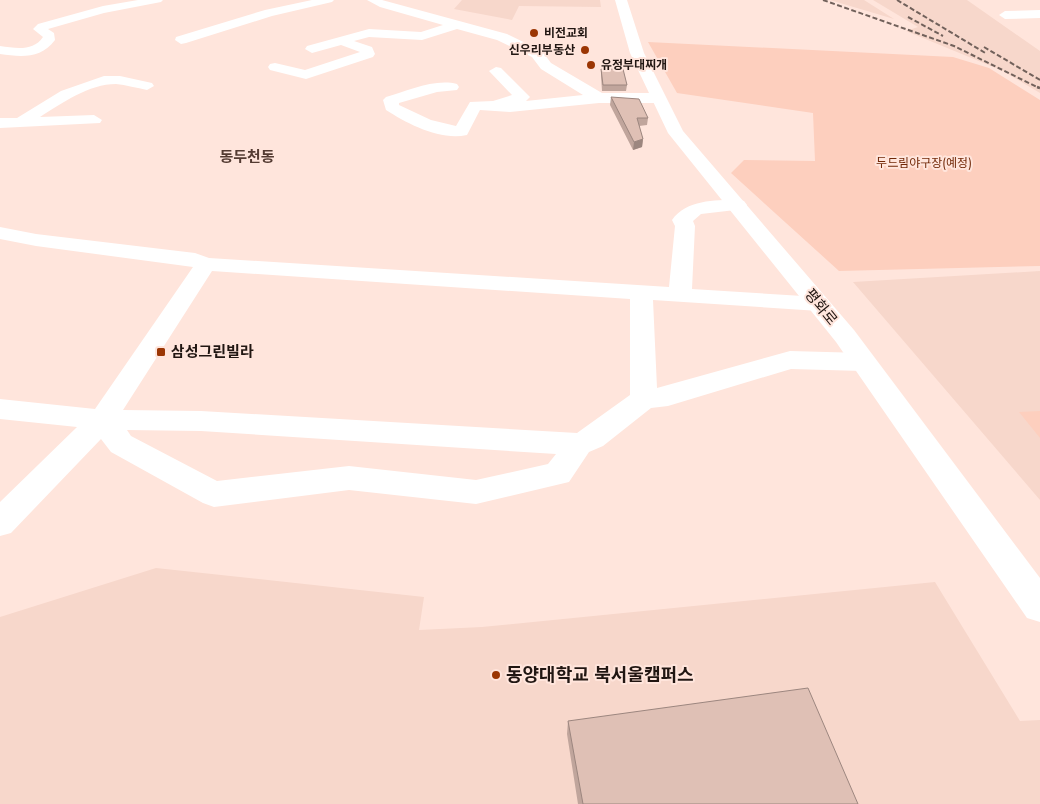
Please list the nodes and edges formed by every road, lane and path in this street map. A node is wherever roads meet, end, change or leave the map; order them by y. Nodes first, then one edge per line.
1 (157, 0) edge
2 (328, 0) edge
3 (373, 0) edge
4 (621, 0) edge
5 (1040, 14) edge
6 (1005, 15) dead end
7 (458, 24) junction
8 (181, 40) dead end
9 (339, 40) junction
10 (312, 49) dead end
11 (0, 50) edge
12 (275, 67) dead end
13 (496, 71) dead end
14 (147, 86) dead end
15 (452, 87) dead end
16 (599, 98) junction
17 (658, 98) junction
18 (495, 106) junction
19 (94, 120) dead end
20 (21, 122) junction
21 (0, 123) edge
22 (737, 206) junction
23 (0, 233) edge
24 (206, 264) junction
25 (641, 292) junction
26 (680, 294) junction
27 (819, 304) junction
28 (863, 362) junction
29 (644, 399) junction
30 (0, 409) edge
31 (102, 420) junction
32 (578, 444) junction
33 (0, 523) edge
34 (1040, 606) edge

1 - 11 street
2 - 8 street
3 - 7 street
4 - 17 street, 평화로
5 - 6 street
7 - 9 street
7 - 16 street
9 - 10 street
9 - 12 street
13 - 18 street
14 - 20 street
15 - 18 street
16 - 17 street
16 - 18 street
17 - 22 street, 평화로
19 - 20 street
20 - 21 street
22 - 26 street
22 - 27 street, 평화로
23 - 24 street
24 - 25 street
24 - 31 street
25 - 26 street
25 - 29 street
26 - 27 street
27 - 28 street, 평화로
28 - 29 street
28 - 34 street, 평화로
29 - 32 street
30 - 31 street
31 - 32 street
31 - 32 street
31 - 33 street

